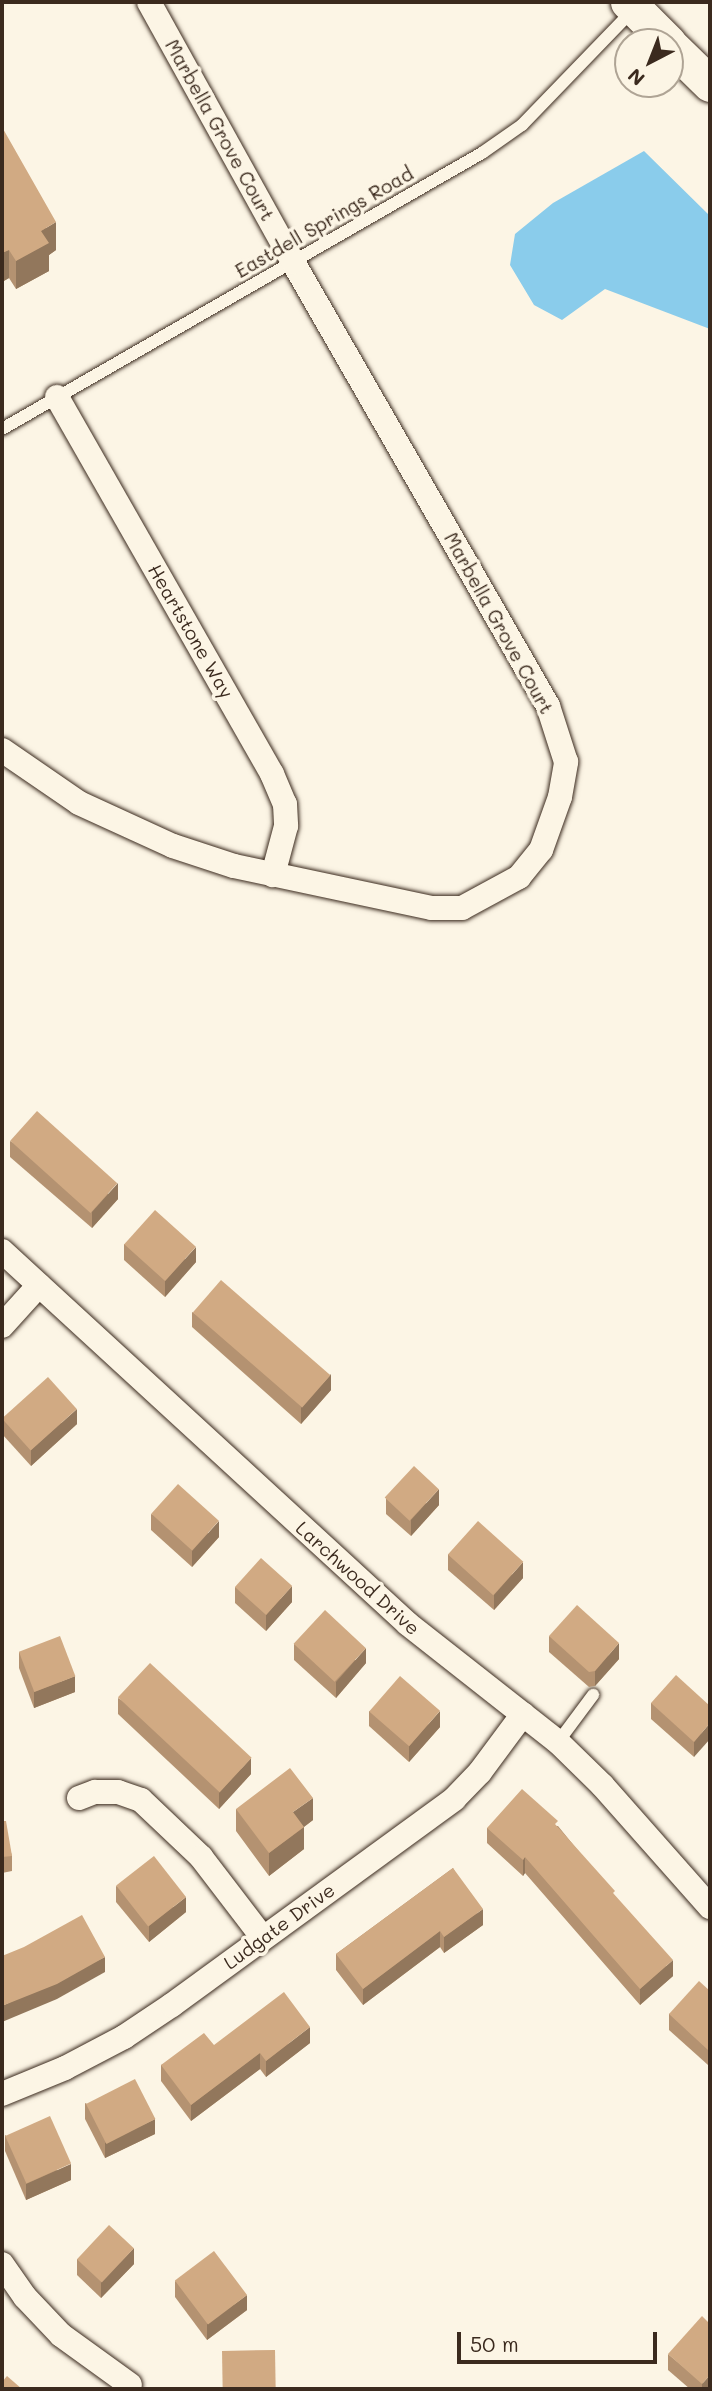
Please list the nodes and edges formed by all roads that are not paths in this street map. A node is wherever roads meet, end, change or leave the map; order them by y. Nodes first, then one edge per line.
1 (149, 2) edge
2 (635, 4) edge
3 (656, 28) edge
4 (684, 58) edge
5 (710, 84) edge
6 (293, 262) junction
7 (57, 397) junction
8 (2, 429) edge
9 (2, 750) edge
10 (273, 875) junction
11 (2, 1251) edge
12 (39, 1285) junction
13 (2, 1326) edge
14 (593, 1695) dead end
15 (523, 1714) junction
16 (558, 1742) junction
17 (79, 1798) dead end
18 (710, 1907) edge
19 (263, 1938) junction
20 (2, 2094) edge
21 (2, 2264) edge
22 (130, 2385) dead end

1 - 6 street, Marbella Grove Court
2 - 3 street
2 - 6 lane, Eastdell Springs Road
4 - 5 street
6 - 7 lane, Eastdell Springs Road
6 - 10 street, Marbella Grove Court
7 - 8 lane, Eastdell Springs Road
7 - 10 street, Heartstone Way
9 - 10 street, Marbella Grove Court
11 - 12 street, Larchwood Drive
12 - 13 street
12 - 15 street, Larchwood Drive
14 - 16 lane
15 - 16 street, Larchwood Drive
15 - 19 street, Ludgate Drive
16 - 18 street, Larchwood Drive
17 - 19 street
19 - 20 street, Ludgate Drive
21 - 22 street

